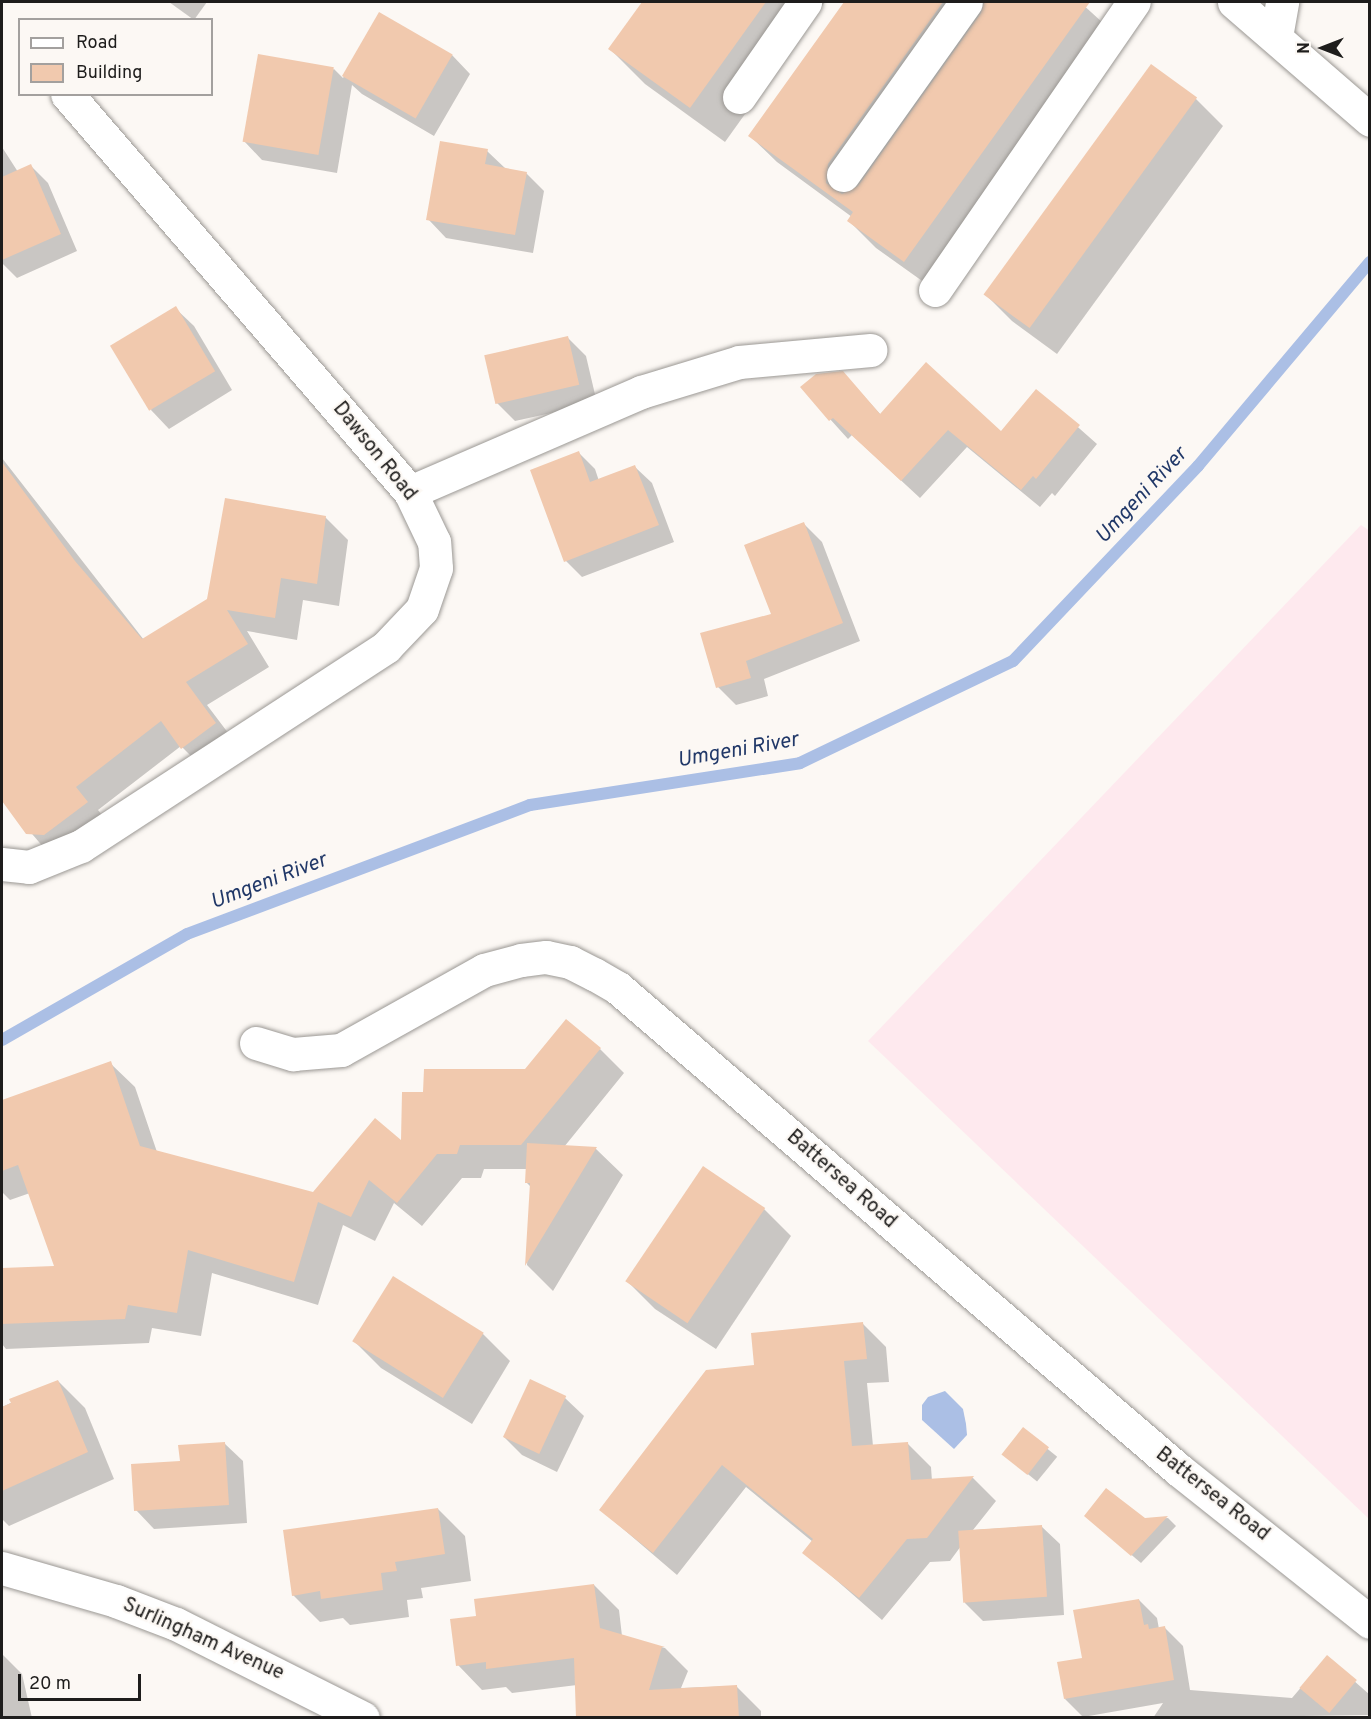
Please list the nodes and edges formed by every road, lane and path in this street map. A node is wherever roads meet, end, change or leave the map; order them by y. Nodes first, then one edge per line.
1 (805, 2) edge
2 (966, 2) edge
3 (1134, 2) edge
4 (1234, 2) edge
5 (1282, 2) edge
6 (1276, 37) junction
7 (69, 96) edge
8 (739, 97) dead end
9 (1370, 120) edge
10 (843, 175) dead end
11 (935, 290) dead end
12 (870, 350) dead end
13 (410, 492) junction
14 (15, 866) edge
15 (256, 1043) dead end
16 (2, 1568) edge
17 (1370, 1622) edge
18 (363, 1718) edge

1 - 8 street
2 - 10 street
3 - 11 street
4 - 6 street
5 - 6 street
6 - 9 street
7 - 13 street, Dawson Road
12 - 13 street
13 - 14 street, Dawson Road
15 - 17 street, Battersea Road
16 - 18 street, Surlingham Avenue

